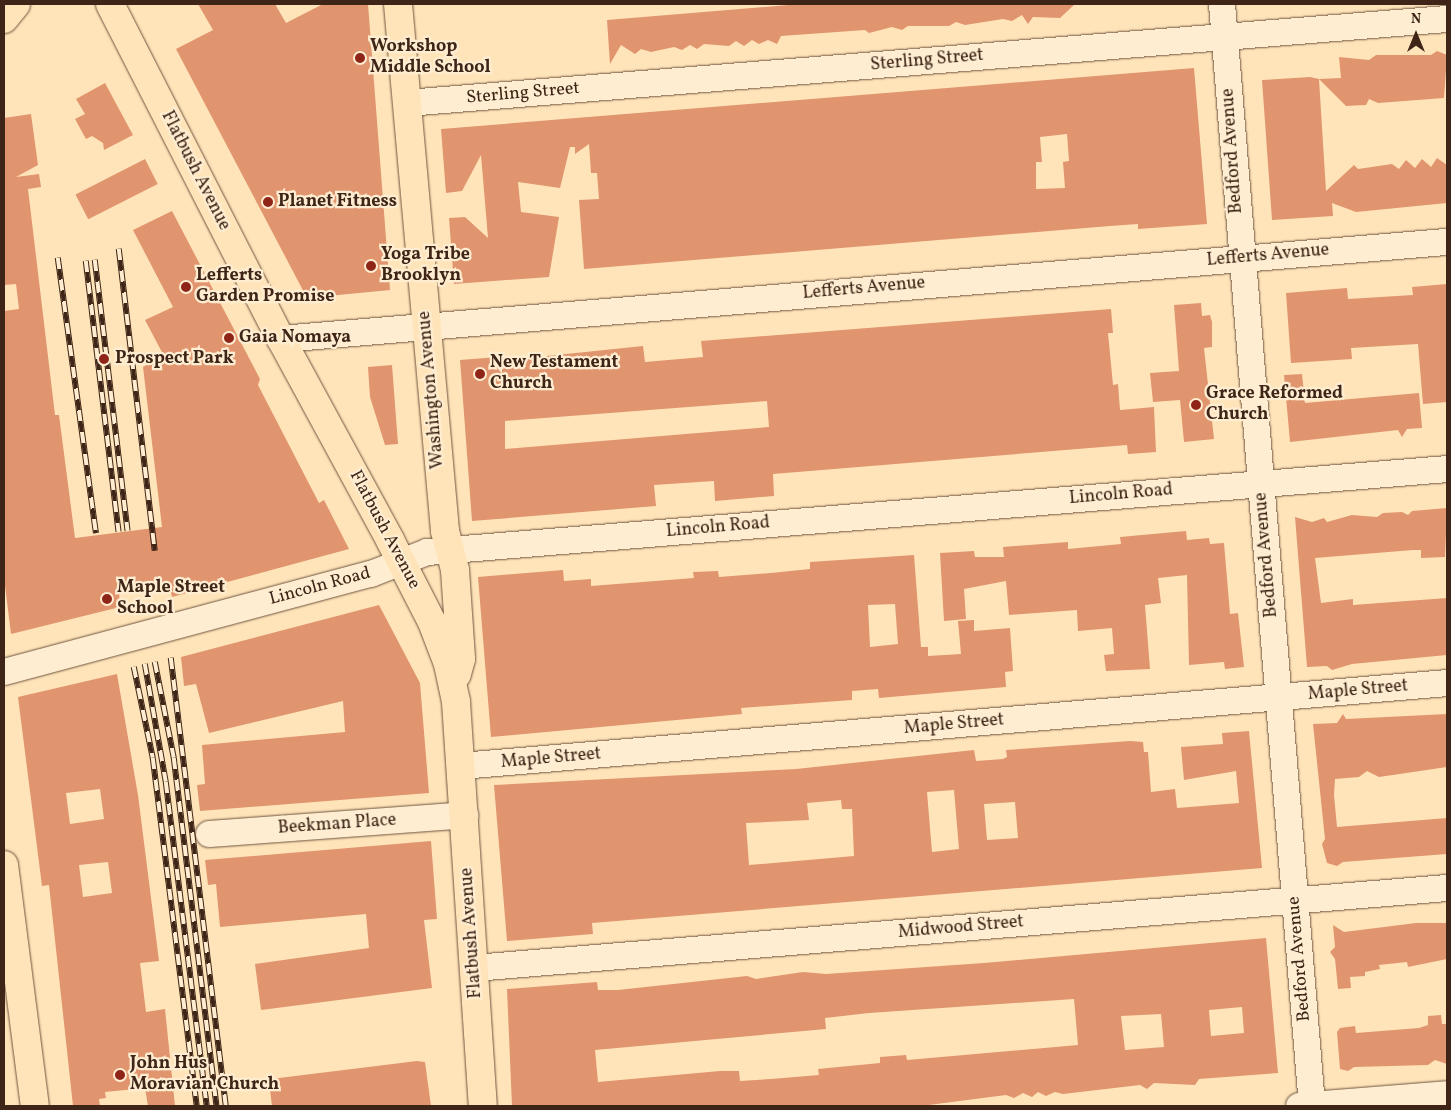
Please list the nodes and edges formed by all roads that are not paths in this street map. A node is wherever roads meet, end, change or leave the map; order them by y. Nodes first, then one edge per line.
1 (16, 4) edge
2 (110, 4) edge
3 (398, 4) edge
4 (1222, 4) edge
5 (4, 19) edge
6 (1447, 19) edge
7 (1225, 37) junction
8 (407, 103) junction
9 (1447, 242) edge
10 (1242, 259) junction
11 (426, 325) junction
12 (281, 339) junction
13 (1447, 469) edge
14 (1260, 484) junction
15 (450, 549) junction
16 (400, 562) junction
17 (4, 672) edge
18 (1447, 683) edge
19 (453, 685) junction
20 (1279, 697) junction
21 (461, 766) junction
22 (465, 815) junction
23 (209, 834) dead end
24 (4, 865) edge
25 (1447, 888) edge
26 (1295, 900) junction
27 (474, 968) junction
28 (1447, 1094) edge
29 (35, 1106) edge
30 (483, 1106) edge
31 (1307, 1106) edge

1 - 5 main road
2 - 12 main road, Flatbush Avenue
3 - 8 main road, Washington Avenue
4 - 7 street, Bedford Avenue
6 - 7 street, Sterling Street
7 - 8 street, Sterling Street
7 - 10 street, Bedford Avenue
8 - 11 main road, Washington Avenue
9 - 10 street, Lefferts Avenue
10 - 11 street, Lefferts Avenue
10 - 14 street, Bedford Avenue
11 - 12 street, Lefferts Avenue
11 - 15 main road, Washington Avenue
12 - 16 main road, Flatbush Avenue
13 - 14 street, Lincoln Road
14 - 15 street, Lincoln Road
14 - 20 street, Bedford Avenue
15 - 16 street, Lincoln Road
15 - 19 main road, Washington Avenue
16 - 17 street, Lincoln Road
16 - 19 main road, Flatbush Avenue
18 - 20 street, Maple Street
19 - 21 main road, Flatbush Avenue
20 - 21 street, Maple Street
20 - 26 street, Bedford Avenue
21 - 22 main road, Flatbush Avenue
22 - 23 street, Beekman Place
22 - 27 main road, Flatbush Avenue
24 - 29 main road
25 - 26 street, Midwood Street
26 - 27 street, Midwood Street
26 - 31 street, Bedford Avenue
27 - 30 main road, Flatbush Avenue
28 - 31 street

